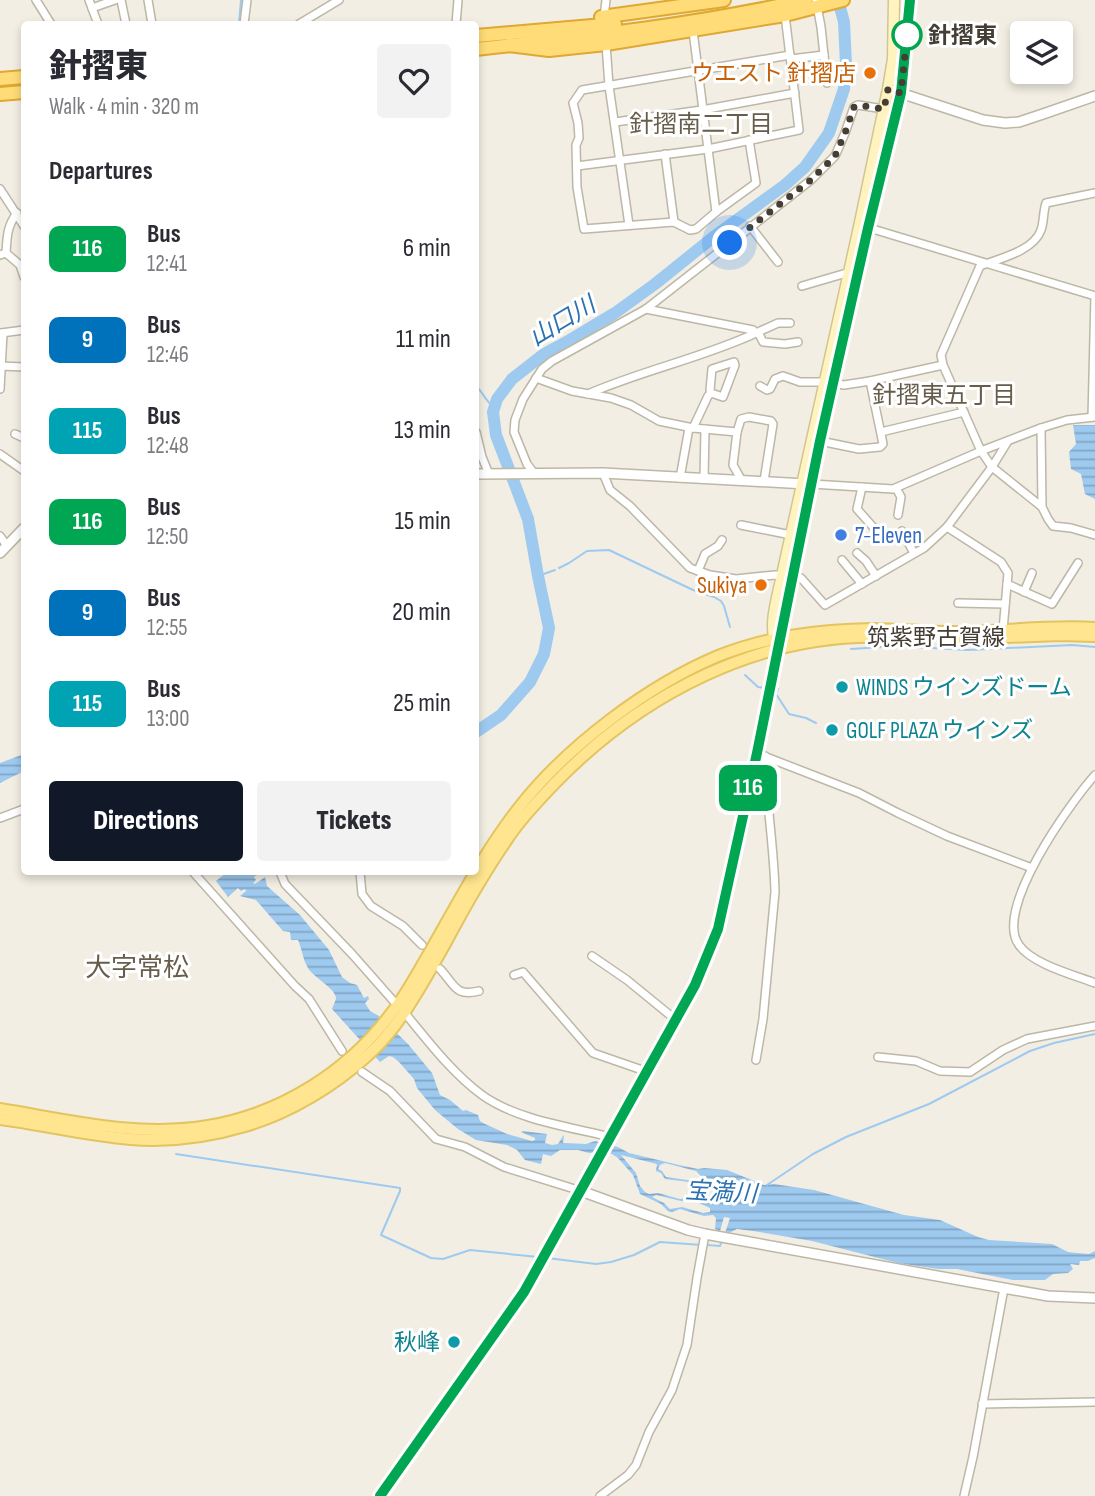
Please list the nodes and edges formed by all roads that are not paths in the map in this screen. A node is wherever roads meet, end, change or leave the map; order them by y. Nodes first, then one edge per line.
1 (36, 0) edge
2 (115, 0) edge
3 (121, 0) edge
4 (148, 0) edge
5 (247, 0) edge
6 (340, 0) edge
7 (458, 0) edge
8 (606, 0) edge
9 (768, 0) edge
10 (843, 0) edge
11 (894, 0) edge
12 (910, 0) edge
13 (719, 1) edge
14 (815, 3) edge
15 (91, 4) edge
16 (785, 10) junction
17 (604, 17) junction
18 (49, 21) edge
19 (97, 21) edge
20 (125, 21) edge
21 (152, 21) edge
22 (244, 21) edge
23 (304, 21) edge
24 (456, 21) edge
25 (693, 31) junction
26 (494, 35) junction
27 (479, 36) edge
28 (606, 44) junction
29 (509, 45) junction
30 (479, 48) edge
31 (824, 55) junction
32 (790, 57) junction
33 (21, 71) edge
34 (698, 71) junction
35 (0, 72) edge
36 (21, 77) edge
37 (0, 79) edge
38 (827, 83) dead end
39 (21, 86) edge
40 (609, 86) junction
41 (0, 88) edge
42 (888, 89) junction
43 (21, 92) edge
44 (795, 93) junction
45 (901, 93) junction
46 (0, 94) edge
47 (1095, 96) edge
48 (884, 109) junction
49 (702, 110) junction
50 (615, 122) junction
51 (750, 141) junction
52 (708, 149) junction
53 (665, 154) junction
54 (619, 160) junction
55 (577, 166) junction
56 (0, 189) edge
57 (1095, 194) edge
58 (716, 212) junction
59 (17, 213) junction
60 (21, 220) edge
61 (674, 222) junction
62 (629, 225) junction
63 (750, 226) junction
64 (864, 227) junction
65 (3, 254) edge
66 (778, 262) dead end
67 (986, 264) junction
68 (21, 268) edge
69 (854, 272) junction
70 (802, 286) dead end
71 (646, 309) junction
72 (790, 323) dead end
73 (21, 330) edge
74 (2, 333) edge
75 (756, 333) junction
76 (798, 342) dead end
77 (1, 366) edge
78 (943, 366) junction
79 (21, 367) edge
80 (536, 378) junction
81 (870, 381) junction
82 (829, 383) junction
83 (760, 386) dead end
84 (0, 389) edge
85 (711, 393) junction
86 (588, 394) junction
87 (964, 412) junction
88 (1093, 417) edge
89 (691, 428) junction
90 (1041, 428) junction
91 (705, 429) junction
92 (737, 432) junction
93 (881, 432) junction
94 (15, 434) dead end
95 (21, 437) edge
96 (820, 441) junction
97 (1008, 441) junction
98 (479, 444) edge
99 (981, 451) junction
100 (0, 454) edge
101 (992, 467) junction
102 (21, 469) edge
103 (532, 473) junction
104 (603, 473) junction
105 (479, 474) edge
106 (492, 474) junction
107 (680, 478) junction
108 (704, 479) junction
109 (742, 481) junction
110 (764, 481) junction
111 (807, 484) junction
112 (862, 487) junction
113 (896, 488) junction
114 (1042, 507) junction
115 (898, 515) dead end
116 (741, 525) dead end
117 (873, 527) dead end
118 (947, 527) junction
119 (21, 531) edge
120 (902, 531) dead end
121 (791, 535) junction
122 (1095, 535) edge
123 (0, 536) edge
124 (722, 540) dead end
125 (3, 550) edge
126 (857, 553) dead end
127 (914, 554) junction
128 (842, 560) dead end
129 (1078, 563) dead end
130 (698, 571) junction
131 (1032, 573) dead end
132 (787, 576) junction
133 (876, 576) junction
134 (862, 584) junction
135 (1007, 584) junction
136 (1024, 592) junction
137 (958, 603) dead end
138 (1005, 604) junction
139 (1095, 628) edge
140 (1003, 630) junction
141 (1095, 636) edge
142 (777, 641) junction
143 (761, 755) junction
144 (1095, 775) edge
145 (21, 810) edge
146 (0, 818) edge
147 (1032, 868) junction
148 (196, 875) edge
149 (281, 875) edge
150 (360, 875) edge
151 (422, 945) dead end
152 (592, 956) dead end
153 (440, 969) dead end
154 (514, 975) dead end
155 (1095, 983) edge
156 (479, 991) dead end
157 (399, 1011) junction
158 (676, 1020) junction
159 (1095, 1026) edge
160 (369, 1047) junction
161 (342, 1051) dead end
162 (878, 1057) dead end
163 (757, 1060) dead end
164 (362, 1072) dead end
165 (648, 1072) junction
166 (0, 1109) edge
167 (0, 1119) edge
168 (610, 1140) junction
169 (582, 1189) junction
170 (705, 1234) junction
171 (1004, 1288) junction
172 (1095, 1298) edge
173 (1095, 1402) edge
174 (982, 1404) junction
175 (382, 1496) edge
176 (600, 1496) edge
177 (964, 1496) edge

1 - 18 street
2 - 15 street
3 - 20 street
4 - 21 street
5 - 22 street
6 - 23 street
7 - 24 street
8 - 17 street
9 - 26 highway
10 - 14 highway
11 - 42 main road
12 - 45 main road
13 - 17 highway
14 - 16 highway
14 - 31 street
15 - 19 street
16 - 25 highway
16 - 29 highway
16 - 32 street
17 - 26 highway
25 - 28 highway
25 - 34 street
26 - 27 highway
28 - 29 highway
28 - 40 street
29 - 30 highway
31 - 32 street
31 - 38 street
32 - 34 street
32 - 44 street
33 - 35 highway
34 - 40 street
34 - 49 street
36 - 37 highway
39 - 41 highway
40 - 50 street
40 - 55 street
42 - 45 street
42 - 48 main road
43 - 46 highway
44 - 49 street
44 - 51 street
45 - 47 street
45 - 64 main road
48 - 63 street
48 - 64 main road
49 - 50 street
49 - 52 street
50 - 54 street
51 - 52 street
51 - 58 street
52 - 53 street
52 - 58 street
53 - 54 street
53 - 61 street
54 - 55 street
54 - 62 street
55 - 62 street
56 - 59 street
57 - 67 street
58 - 61 street
59 - 60 street
59 - 65 street
61 - 62 street
63 - 66 street
63 - 71 street
64 - 67 street
64 - 69 main road
65 - 68 street
67 - 78 street
67 - 88 street
69 - 70 street
69 - 82 main road
71 - 75 street
71 - 80 street
72 - 75 street
73 - 74 street
74 - 77 street
75 - 76 street
75 - 86 street
77 - 79 street
77 - 84 street
78 - 81 street
78 - 87 street
80 - 86 street
80 - 103 street
81 - 82 street
81 - 93 street
82 - 83 street
82 - 96 main road
82 - 111 main road
85 - 85 street
85 - 89 street
86 - 89 street
87 - 93 street
87 - 99 street
88 - 90 street
89 - 91 street
89 - 107 street
90 - 97 street
90 - 114 street
91 - 92 street
91 - 108 street
92 - 109 street
92 - 110 street
93 - 96 street
94 - 95 street
96 - 111 main road
97 - 99 street
97 - 101 street
98 - 106 street
99 - 101 street
99 - 113 street
100 - 102 street
101 - 114 street
101 - 118 street
103 - 104 street
103 - 106 street
104 - 107 street
104 - 130 street
105 - 106 street
107 - 108 street
108 - 109 street
109 - 110 street
110 - 111 street
111 - 112 street
111 - 121 main road
111 - 132 main road
112 - 113 street
112 - 117 street
113 - 115 street
114 - 122 street
116 - 121 street
118 - 127 street
118 - 135 street
119 - 125 street
120 - 127 street
121 - 132 main road
123 - 125 street
124 - 130 street
126 - 133 street
127 - 133 street
128 - 134 street
129 - 136 street
130 - 132 street
131 - 136 street
132 - 134 street
132 - 142 main road
133 - 134 street
135 - 136 street
135 - 138 street
137 - 138 street
138 - 140 street
139 - 140 main road, 筑紫野古賀線
140 - 142 main road, 筑紫野古賀線
141 - 142 main road, 筑紫野古賀線
142 - 143 main road
142 - 157 main road
143 - 147 street
143 - 158 main road
143 - 163 street
144 - 147 street
145 - 146 street
147 - 155 street
148 - 161 street
149 - 157 street
150 - 151 street
152 - 158 street
153 - 156 street
154 - 165 street
157 - 160 main road
157 - 168 street
158 - 165 main road
159 - 162 street
160 - 166 main road
160 - 167 main road
164 - 169 street
165 - 168 main road
168 - 169 main road
169 - 170 street
169 - 175 main road
170 - 171 street
170 - 176 street
171 - 172 street
171 - 174 street
173 - 174 street
174 - 177 street

